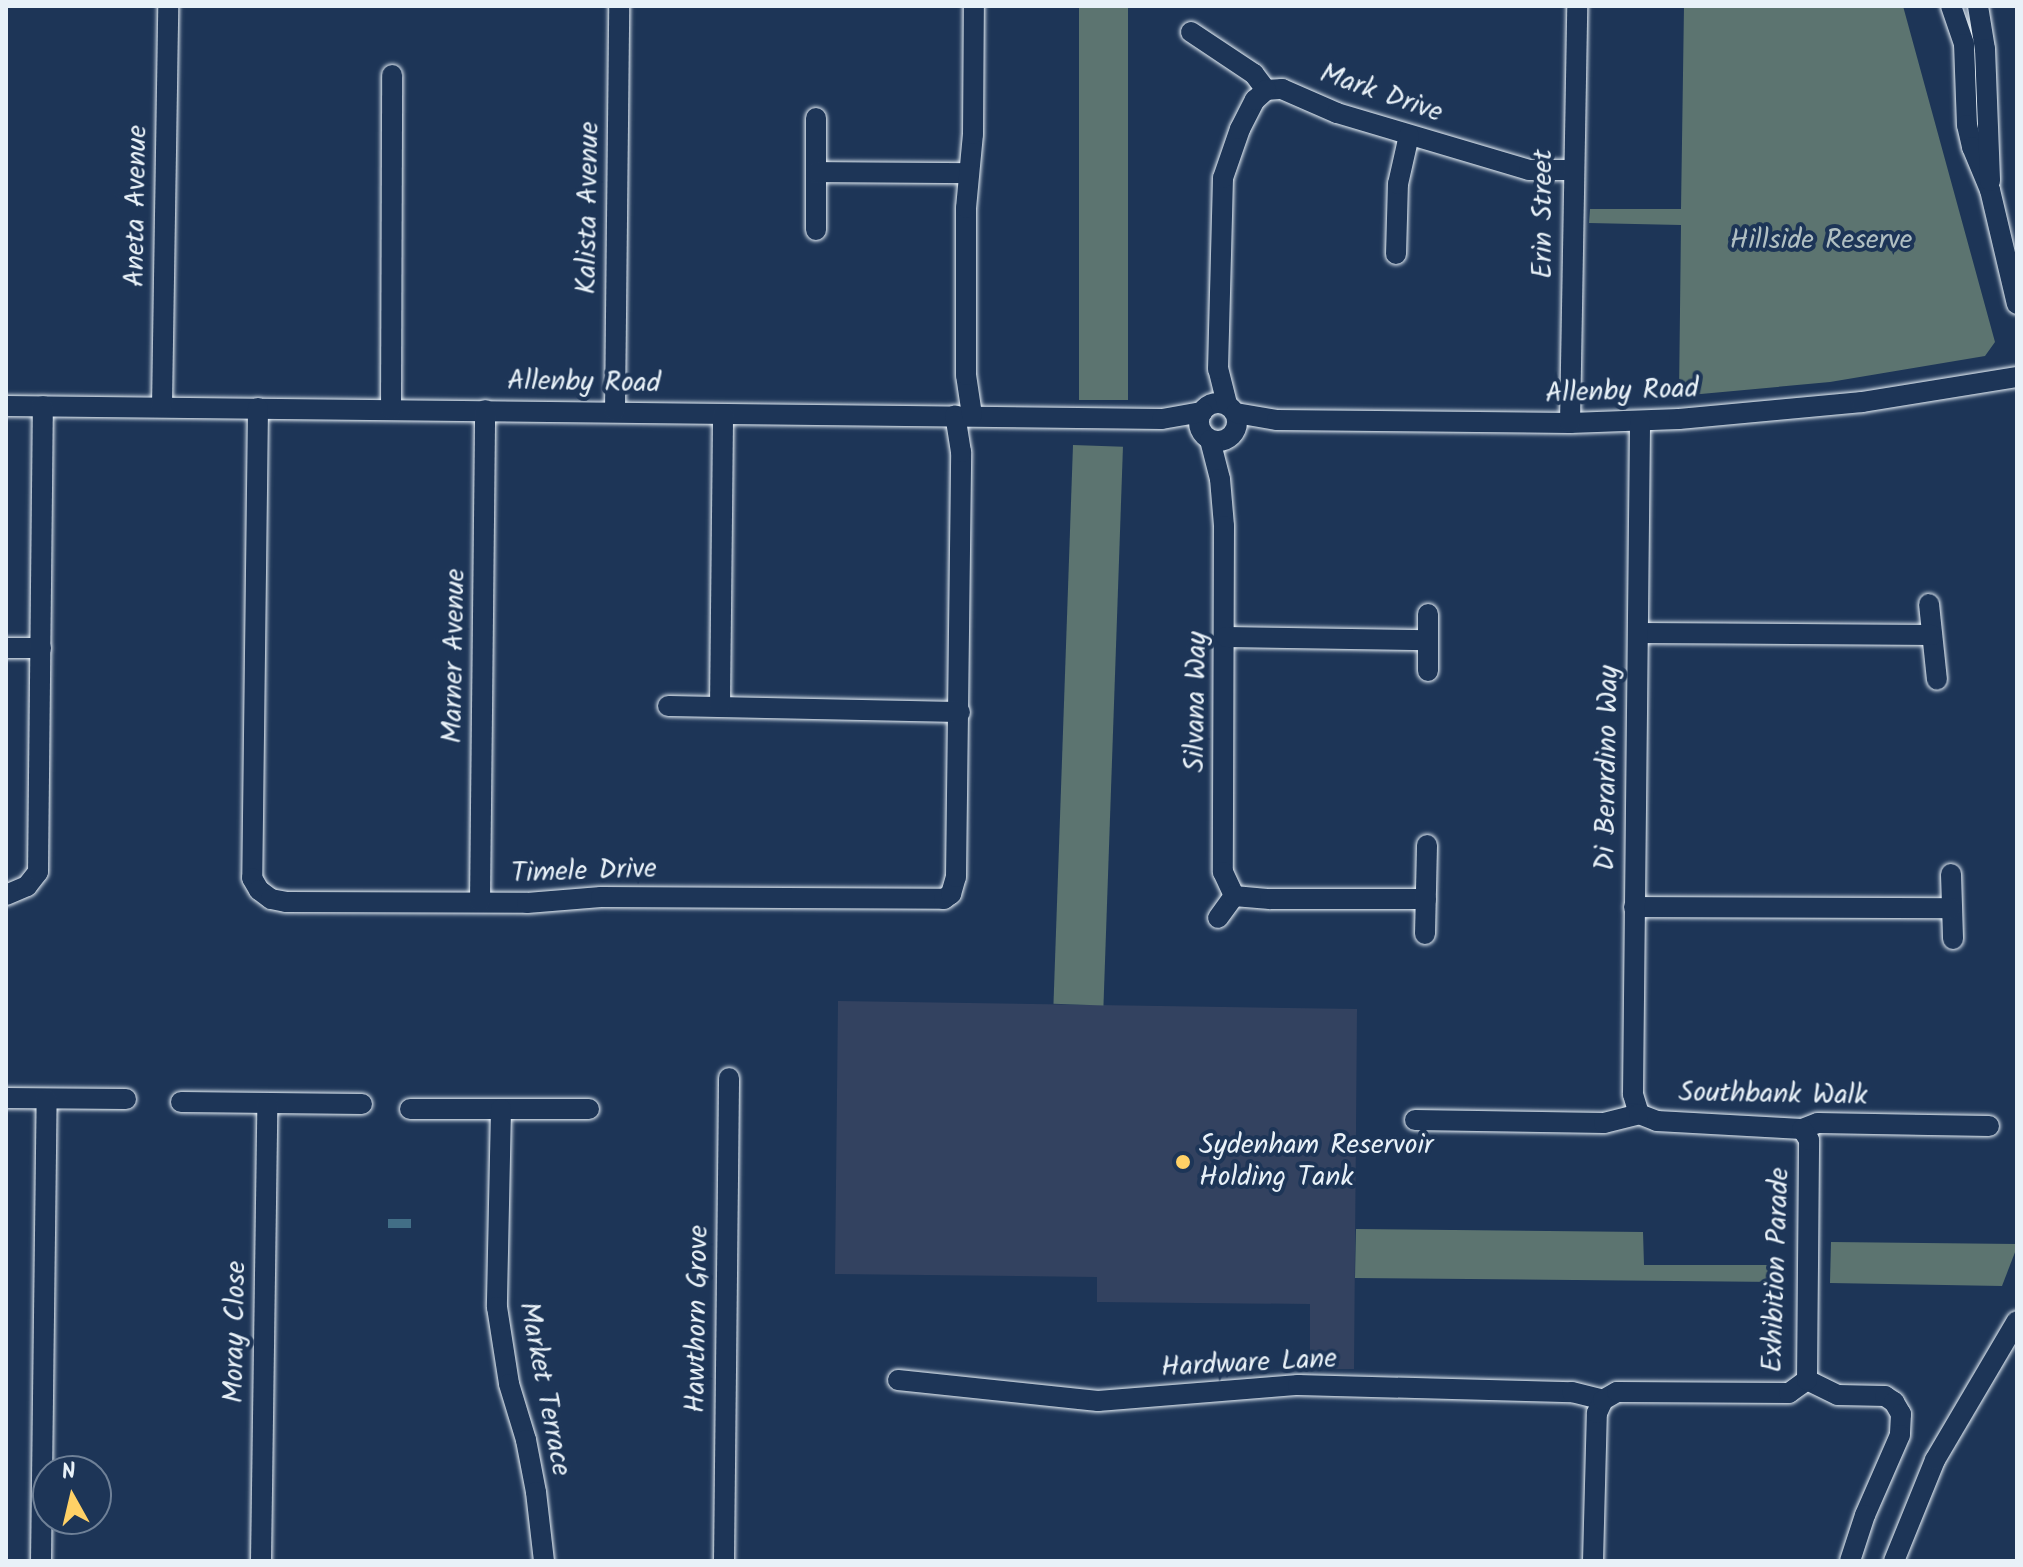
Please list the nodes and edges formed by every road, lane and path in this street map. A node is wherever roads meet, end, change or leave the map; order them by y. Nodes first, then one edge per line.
1 (168, 6) edge
2 (619, 6) edge
3 (974, 6) edge
4 (1577, 6) edge
5 (1951, 6) edge
6 (1978, 6) edge
7 (1191, 32) dead end
8 (392, 75) dead end
9 (1266, 90) junction
10 (816, 118) dead end
11 (1409, 135) junction
12 (1572, 170) junction
13 (816, 172) junction
14 (969, 173) junction
15 (1990, 190) junction
16 (816, 230) dead end
17 (1396, 254) dead end
18 (2017, 304) edge
19 (2017, 368) edge
20 (2017, 377) edge
21 (1966, 383) junction
22 (6, 406) edge
23 (43, 406) junction
24 (162, 406) junction
25 (258, 408) junction
26 (391, 409) junction
27 (485, 410) junction
28 (615, 411) junction
29 (723, 414) junction
30 (964, 415) junction
31 (1219, 421) junction
32 (1640, 421) junction
33 (1570, 423) junction
34 (1929, 604) dead end
35 (1428, 614) dead end
36 (1638, 633) junction
37 (1932, 635) junction
38 (1226, 637) junction
39 (1428, 640) junction
40 (6, 648) edge
41 (41, 648) junction
42 (1428, 671) dead end
43 (1937, 680) dead end
44 (668, 706) dead end
45 (720, 707) junction
46 (960, 712) junction
47 (1427, 845) dead end
48 (1951, 874) dead end
49 (6, 895) edge
50 (1234, 896) junction
51 (1426, 899) junction
52 (480, 902) junction
53 (1634, 907) junction
54 (1951, 908) junction
55 (1218, 918) dead end
56 (1425, 934) dead end
57 (1953, 939) dead end
58 (729, 1078) dead end
59 (6, 1098) edge
60 (47, 1099) junction
61 (126, 1099) dead end
62 (181, 1102) dead end
63 (267, 1103) junction
64 (362, 1104) dead end
65 (410, 1109) dead end
66 (501, 1109) junction
67 (589, 1109) dead end
68 (1639, 1114) junction
69 (1415, 1120) dead end
70 (1989, 1126) dead end
71 (1802, 1129) junction
72 (2017, 1321) edge
73 (898, 1380) dead end
74 (1807, 1380) junction
75 (1603, 1400) junction
76 (539, 1535) junction
77 (41, 1561) edge
78 (261, 1561) edge
79 (535, 1561) edge
80 (544, 1561) edge
81 (724, 1561) edge
82 (1593, 1561) edge
83 (1850, 1561) edge
84 (1894, 1561) edge

1 - 24 street, Aneta Avenue
2 - 28 street, Kalista Avenue
3 - 14 street, Timele Drive
4 - 12 street, Erin Street
5 - 15 street
6 - 15 street
7 - 9 street
8 - 26 street
9 - 11 street, Mark Drive
9 - 31 street, Silvana Way
10 - 13 street
11 - 12 street, Mark Drive
11 - 17 street
12 - 33 street, Erin Street
13 - 14 street
13 - 16 street
14 - 30 street, Timele Drive
15 - 18 street
19 - 21 street, Allenby Road
20 - 21 street, Allenby Road
21 - 32 street, Allenby Road
22 - 23 street, Allenby Road
23 - 24 street, Allenby Road
23 - 41 street
24 - 25 street, Allenby Road
25 - 26 street, Allenby Road
25 - 52 street, Timele Drive
26 - 27 street, Allenby Road
27 - 28 street, Allenby Road
27 - 52 street, Marner Avenue
28 - 29 street, Allenby Road
29 - 30 street, Allenby Road
29 - 45 street
30 - 31 street, Allenby Road
30 - 46 street, Timele Drive
31 - 33 street, Allenby Road
31 - 38 street, Silvana Way
32 - 33 street, Allenby Road
32 - 36 street, Di Berardino Way
34 - 37 street
35 - 39 street
36 - 37 street
36 - 53 street, Di Berardino Way
37 - 43 street
38 - 39 street
38 - 50 street, Silvana Way
39 - 42 street
40 - 41 street
41 - 49 street
44 - 45 street
45 - 46 street
46 - 52 street, Timele Drive
47 - 51 street
48 - 54 street
50 - 51 street
50 - 55 street
51 - 56 street
53 - 54 street
53 - 68 street, Di Berardino Way
54 - 57 street
58 - 81 street, Hawthorn Grove
59 - 60 street
60 - 61 street
60 - 77 street
62 - 63 street
63 - 64 street
63 - 78 street, Moray Close
65 - 66 street
66 - 67 street
66 - 76 street, Market Terrace
68 - 69 street, Southbank Walk
68 - 71 street, Southbank Walk
70 - 71 street, Southbank Walk
71 - 74 street, Exhibition Parade
72 - 84 street
73 - 75 street, Hardware Lane
74 - 75 street, Exhibition Parade
74 - 83 street
75 - 82 street
76 - 79 street, Market Terrace
76 - 80 street, Market Terrace

